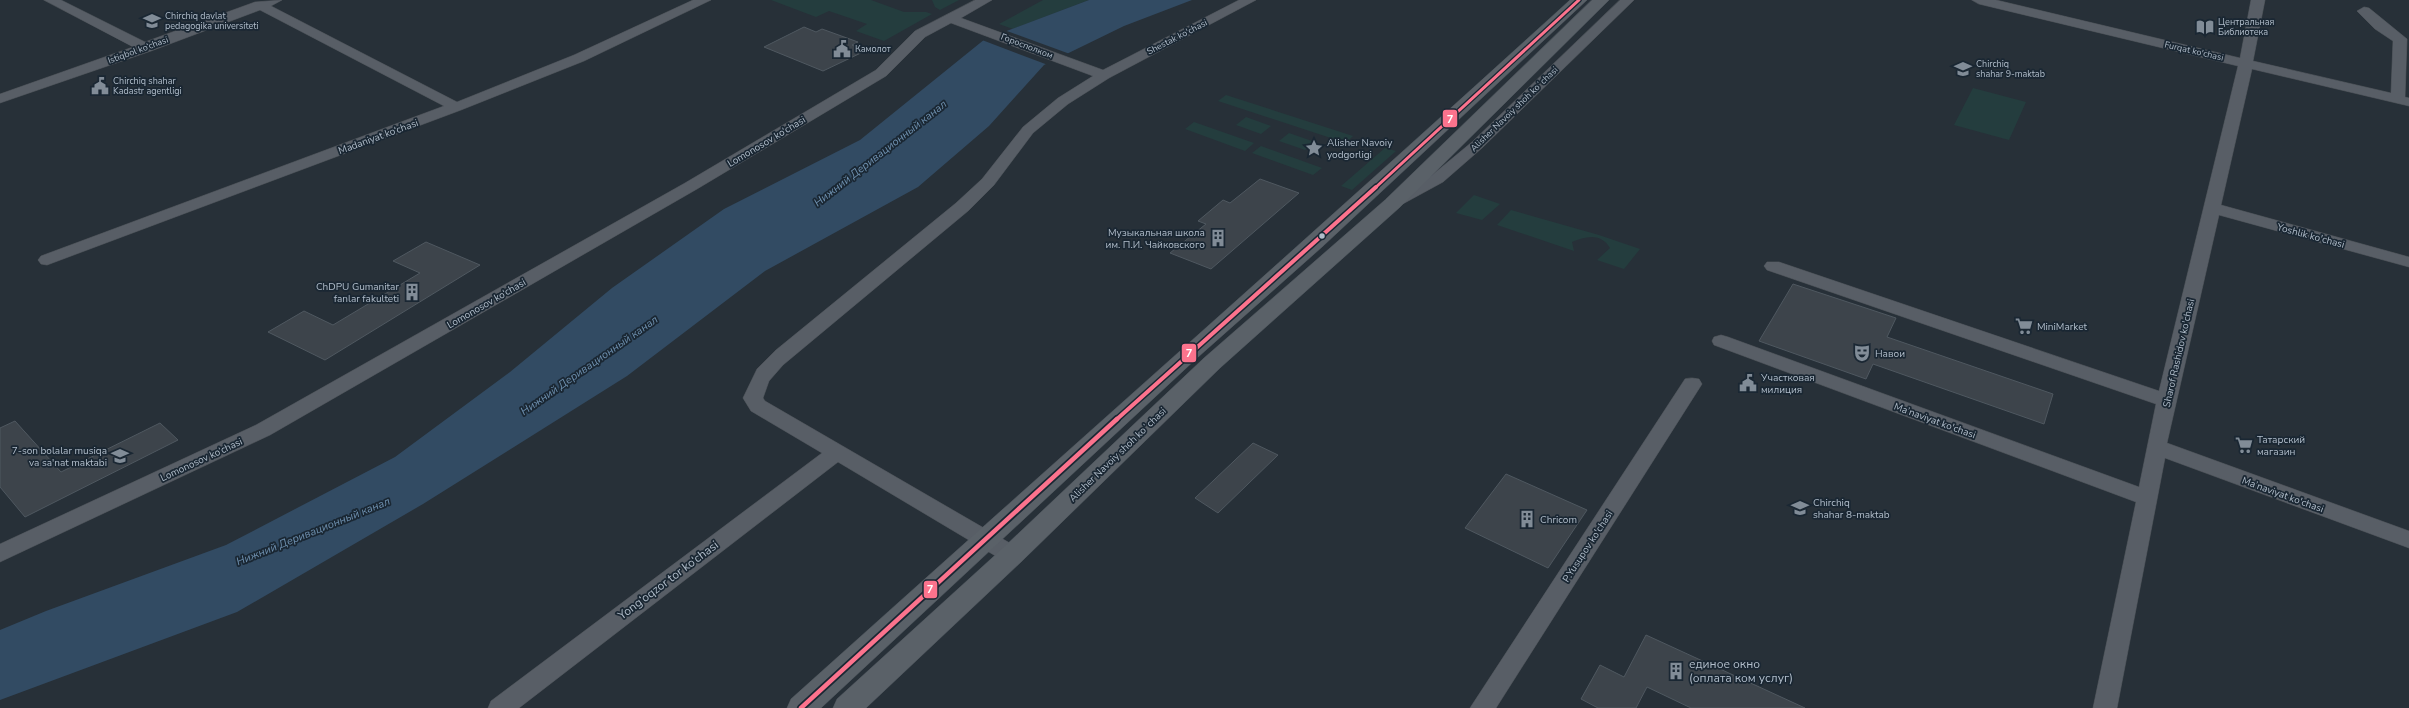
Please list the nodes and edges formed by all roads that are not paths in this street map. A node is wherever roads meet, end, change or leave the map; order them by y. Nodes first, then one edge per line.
1 (51, 0) edge
2 (275, 0) edge
3 (704, 0) edge
4 (985, 0) edge
5 (1249, 0) edge
6 (1579, 0) edge
7 (1601, 0) edge
8 (1627, 0) edge
9 (1979, 0) edge
10 (2258, 0) edge
11 (260, 5) junction
12 (2364, 11) dead end
13 (950, 18) junction
14 (146, 48) junction
15 (2246, 63) junction
16 (1104, 75) junction
17 (1, 98) edge
18 (2404, 100) edge
19 (456, 107) junction
20 (1392, 204) junction
21 (2212, 208) junction
22 (47, 260) dead end
23 (2409, 262) edge
24 (1773, 266) dead end
25 (1721, 341) dead end
26 (1692, 384) dead end
27 (2167, 401) junction
28 (2156, 447) junction
29 (836, 453) junction
30 (2148, 498) junction
31 (987, 540) junction
32 (2409, 540) edge
33 (0, 554) edge
34 (1012, 555) junction
35 (500, 708) edge
36 (801, 708) edge
37 (847, 708) edge
38 (1482, 708) edge
39 (2105, 708) edge

1 - 14 street
2 - 11 street, Istiqbol ko‘chasi
3 - 19 street, Madaniyat ko‘chasi
4 - 13 street, Lomonosov ko‘chasi
5 - 16 street, Shestak ko'chasi
6 - 31 main road
7 - 20 main road, Alisher Navoiy shoh koʻchasi
8 - 20 street, Alisher Navoiy shoh koʻchasi
9 - 15 street, Furqat ko'chasi
10 - 15 street, Sharof Rashidov ko'chasi
11 - 14 street, Istiqbol ko‘chasi
11 - 19 street
12 - 18 street
13 - 16 street, Горосполком
13 - 33 street, Lomonosov ko‘chasi
14 - 17 street, Istiqbol ko‘chasi
15 - 18 street, Furqat ko'chasi
15 - 21 street, Sharof Rashidov ko'chasi
16 - 29 street, Shestak ko'chasi
19 - 22 street, Madaniyat ko‘chasi
20 - 34 main road, Alisher Navoiy shoh koʻchasi
21 - 23 street, Yoshlik ko'chasi
21 - 27 street, Sharof Rashidov ko'chasi
24 - 27 street
25 - 30 street, Ma’naviyat ko'chasi
26 - 38 street, P.Yusupov ko'chasi
27 - 28 street, Sharof Rashidov ko'chasi
28 - 30 street, Sharof Rashidov ko'chasi
28 - 32 street, Ma’naviyat ko'chasi
29 - 31 street, Shestak ko'chasi
29 - 35 street, Yong‘oqzor tor ko‘chasi
30 - 39 street, Sharof Rashidov ko'chasi
31 - 34 street, Shestak ko'chasi
31 - 36 main road
34 - 37 main road, Alisher Navoiy shoh koʻchasi

